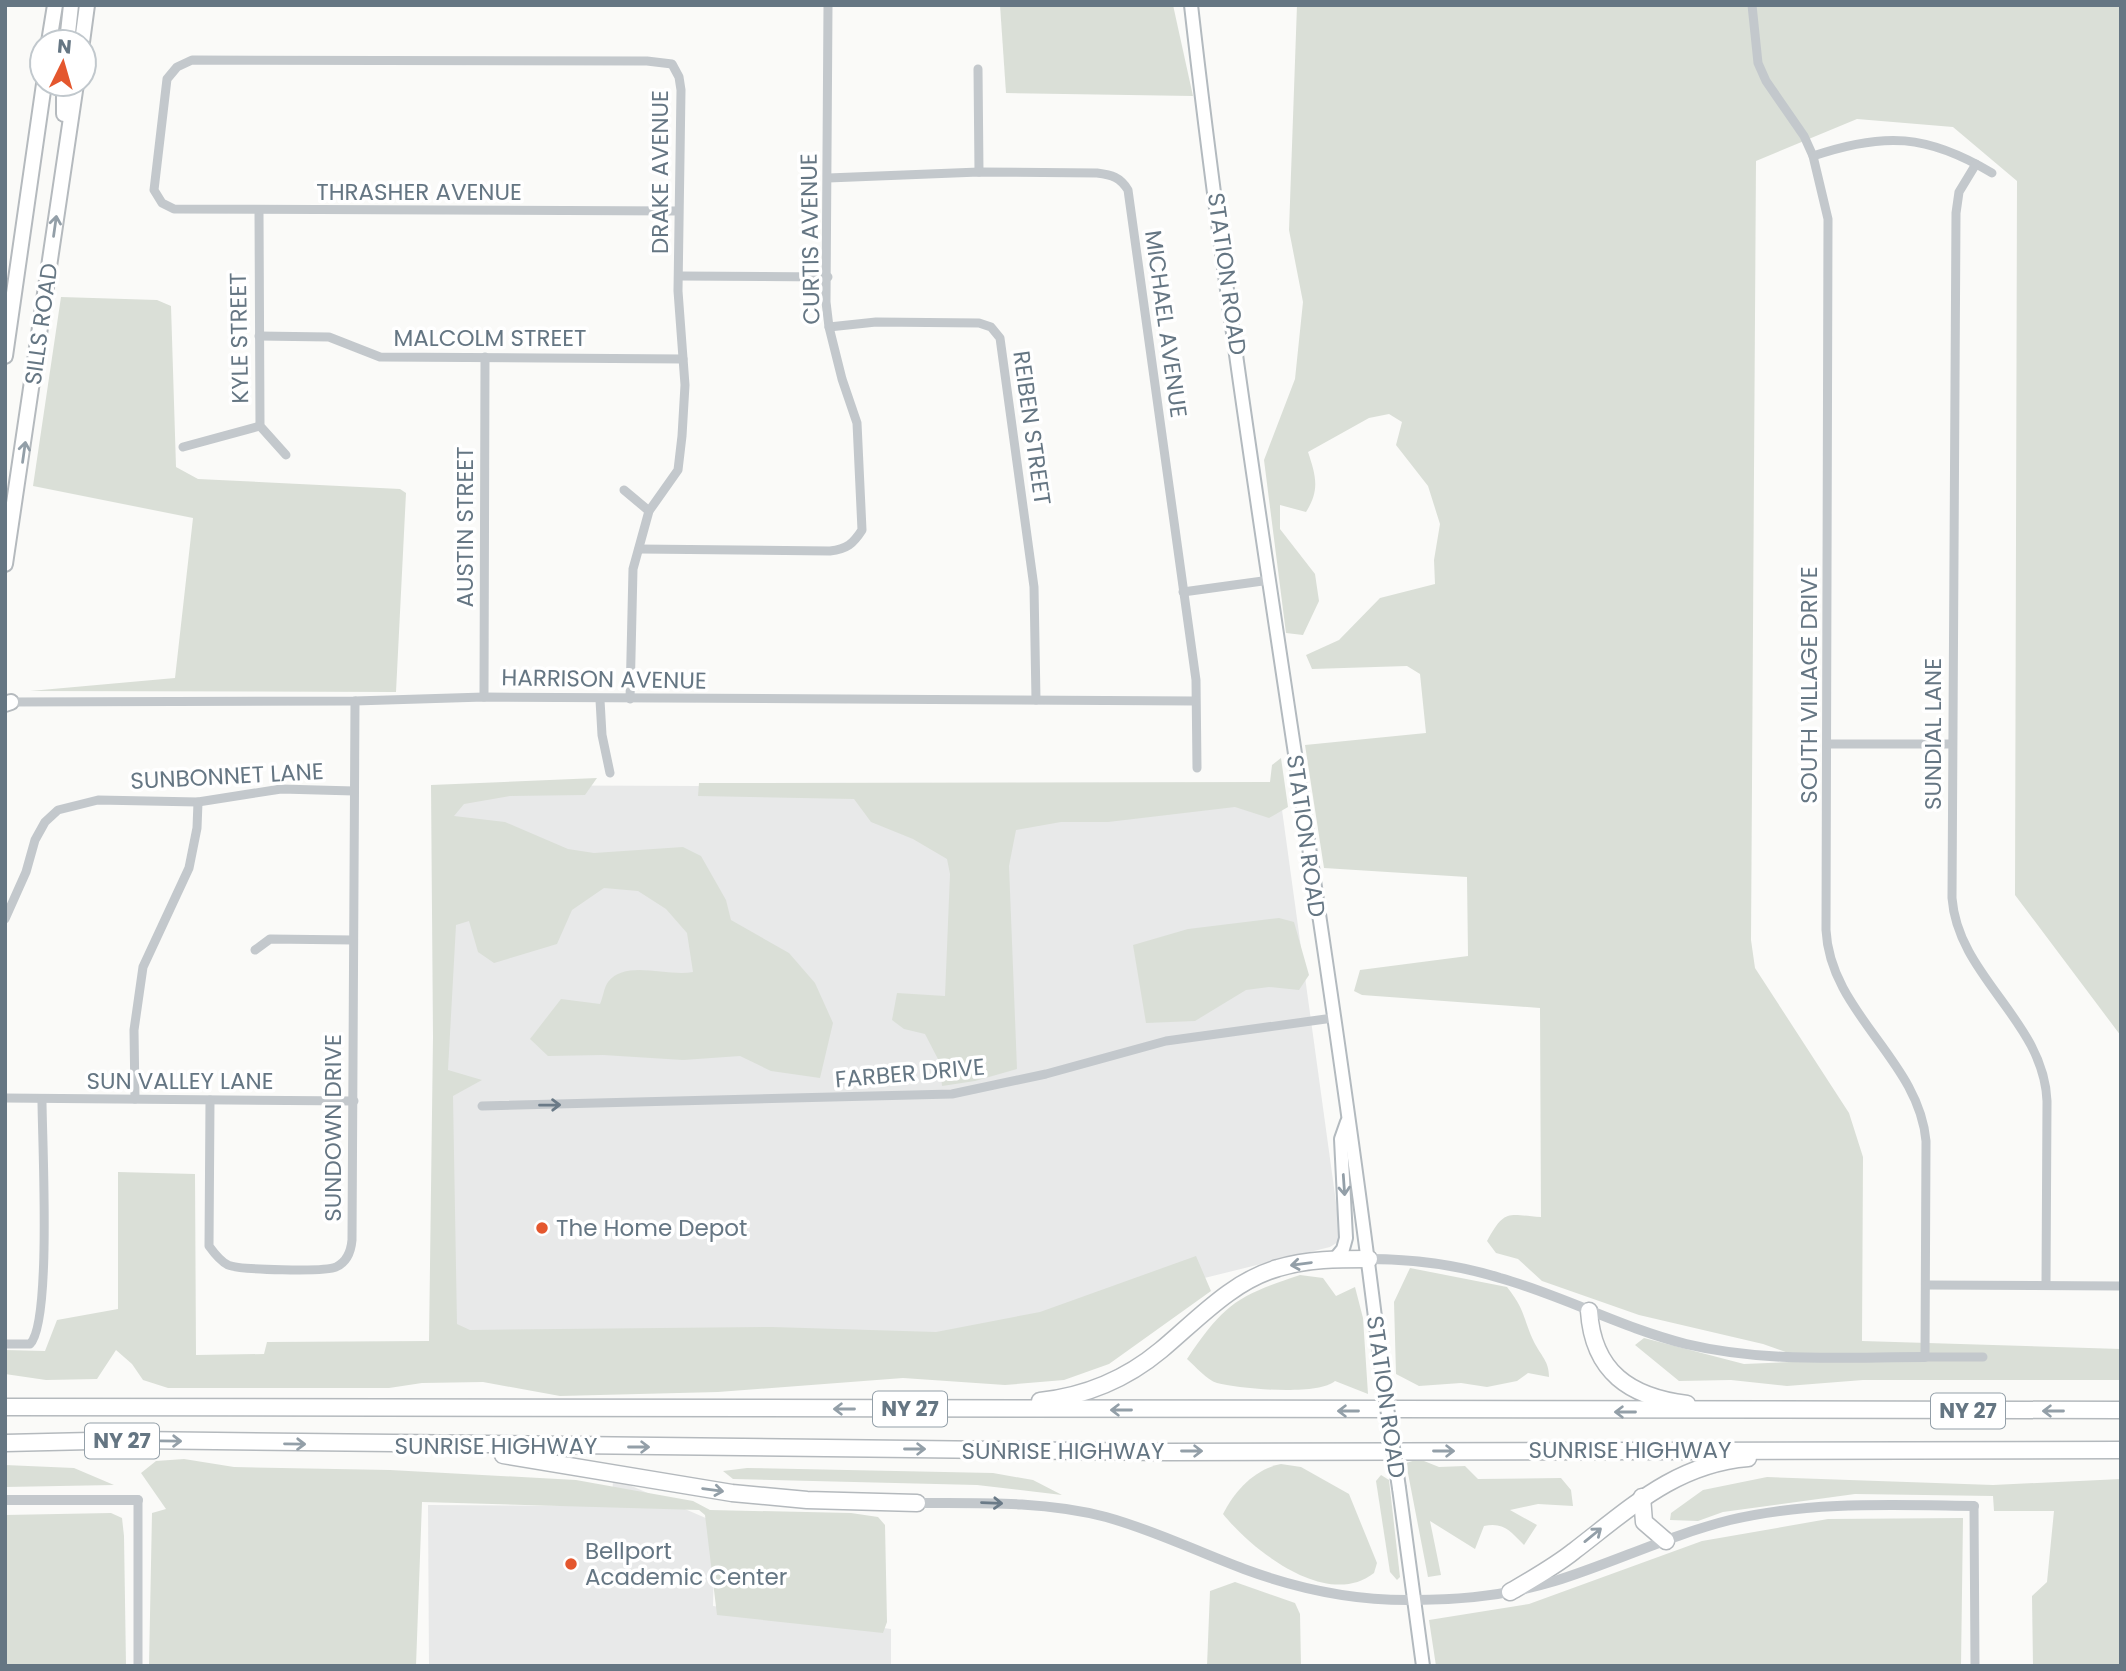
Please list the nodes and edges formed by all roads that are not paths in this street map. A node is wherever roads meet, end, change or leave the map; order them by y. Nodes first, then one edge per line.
1 (55, 5) edge
2 (71, 5) edge
3 (87, 5) edge
4 (828, 5) edge
5 (1191, 5) edge
6 (1752, 5) edge
7 (52, 28) edge
8 (69, 28) edge
9 (84, 28) edge
10 (978, 69) dead end
11 (42, 98) edge
12 (64, 98) edge
13 (74, 98) edge
14 (1814, 156) junction
15 (64, 161) junction
16 (1976, 163) junction
17 (979, 172) junction
18 (1992, 173) dead end
19 (828, 178) junction
20 (162, 203) joint
21 (258, 211) junction
22 (679, 211) junction
23 (679, 276) junction
24 (828, 277) junction
25 (829, 327) junction
26 (258, 336) junction
27 (5, 356) edge
28 (485, 357) junction
29 (683, 359) junction
30 (260, 426) junction
31 (183, 447) dead end
32 (286, 455) dead end
33 (624, 490) dead end
34 (649, 511) junction
35 (639, 549) junction
36 (5, 564) edge
37 (1270, 580) junction
38 (1183, 592) junction
39 (484, 696) junction
40 (600, 699) junction
41 (631, 699) junction
42 (1036, 700) junction
43 (355, 701) junction
44 (1195, 701) junction
45 (7, 702) edge
46 (1828, 744) junction
47 (1952, 744) junction
48 (1197, 768) dead end
49 (610, 773) dead end
50 (354, 791) junction
51 (198, 802) junction
52 (5, 919) edge
53 (353, 940) junction
54 (255, 950) dead end
55 (1333, 1017) junction
56 (5, 1098) edge
57 (135, 1099) junction
58 (42, 1100) junction
59 (210, 1100) junction
60 (354, 1101) junction
61 (482, 1106) dead end
62 (1348, 1118) junction
63 (1369, 1259) junction
64 (1334, 1260) junction
65 (1926, 1285) junction
66 (2046, 1285) junction
67 (2121, 1286) edge
68 (1589, 1311) junction
69 (5, 1343) edge
70 (1925, 1357) junction
71 (1983, 1357) dead end
72 (5, 1407) edge
73 (949, 1409) junction
74 (2121, 1410) edge
75 (1815, 1412) junction
76 (5, 1443) edge
77 (350, 1445) junction
78 (1860, 1450) junction
79 (2121, 1450) edge
80 (1642, 1497) junction
81 (5, 1500) edge
82 (138, 1500) joint
83 (917, 1503) joint
84 (1974, 1506) joint
85 (1666, 1541) junction
86 (1510, 1592) junction
87 (1413, 1600) junction
88 (138, 1666) edge
89 (1423, 1666) edge
90 (1975, 1666) edge

1 - 7 main road
2 - 8 main road
3 - 9 main road
4 - 19 street, CURTIS AVENUE
5 - 37 main road, STATION ROAD
6 - 14 street, SOUTH VILLAGE DRIVE
10 - 17 street
11 - 27 main road, SILLS ROAD
12 - 15 main road
13 - 15 main road, SILLS ROAD
14 - 16 street
14 - 46 street, SOUTH VILLAGE DRIVE
36 -> 15 main road, SILLS ROAD
16 - 18 street
16 - 47 street, SUNDIAL LANE
17 - 19 street, MICHAEL AVENUE
17 - 38 street, MICHAEL AVENUE
19 - 24 street, CURTIS AVENUE
20 - 21 street, THRASHER AVENUE
20 - 22 street, DRAKE AVENUE
21 - 22 street, THRASHER AVENUE
21 - 26 street, KYLE STREET
22 - 23 street, DRAKE AVENUE
23 - 24 street
23 - 29 street, DRAKE AVENUE
24 - 25 street, CURTIS AVENUE
25 - 35 street, CURTIS AVENUE
25 - 42 street, REIBEN STREET
26 - 28 street, MALCOLM STREET
26 - 30 street, KYLE STREET
28 - 29 street, MALCOLM STREET
28 - 39 street, AUSTIN STREET
29 - 34 street, DRAKE AVENUE
30 - 31 street
30 - 32 street, KYLE STREET
33 - 34 street
34 - 35 street, DRAKE AVENUE
35 - 41 street, DRAKE AVENUE
37 - 38 street
37 - 55 main road, STATION ROAD
38 - 44 street, MICHAEL AVENUE
39 - 40 street, HARRISON AVENUE
39 - 43 street, HARRISON AVENUE
40 - 41 street, HARRISON AVENUE
40 - 49 street
41 - 42 street, HARRISON AVENUE
42 - 44 street, HARRISON AVENUE
43 - 45 street, HARRISON AVENUE
43 - 50 street, SUNDOWN DRIVE
44 - 48 street, MICHAEL AVENUE
46 - 47 street
46 - 65 street, SOUTH VILLAGE DRIVE
47 - 66 street, SUNDIAL LANE
50 - 51 street, SUNBONNET LANE
50 - 53 street, SUNDOWN DRIVE
51 - 52 street, SUNBONNET LANE
51 - 57 street
53 - 54 street
53 - 60 street, SUNDOWN DRIVE
61 -> 55 street, FARBER DRIVE
55 - 62 main road, STATION ROAD
56 - 58 street, SUN VALLEY LANE
57 - 58 street, SUN VALLEY LANE
57 - 59 street, SUN VALLEY LANE
58 - 69 street
59 - 60 street, SUN VALLEY LANE
59 - 60 street, SUNDOWN DRIVE
62 - 63 main road, STATION ROAD
62 -> 64 main road
63 - 64 highway
63 - 68 street
63 - 87 main road, STATION ROAD, bridge
64 -> 73 highway
65 - 66 street
65 - 70 street, SOUTH VILLAGE DRIVE
66 - 67 street
68 - 70 street
68 - 75 highway
70 - 71 street
73 -> 72 highway, SUNRISE HIGHWAY / NY 27
75 -> 73 highway, SUNRISE HIGHWAY / NY 27
74 -> 75 highway, SUNRISE HIGHWAY / NY 27
76 -> 77 highway, SUNRISE HIGHWAY / NY 27
77 -> 78 highway, SUNRISE HIGHWAY / NY 27
77 -> 83 highway
78 - 79 highway, SUNRISE HIGHWAY / NY 27
78 - 80 highway
80 - 85 highway
86 -> 80 highway
81 - 82 street
82 - 88 street
83 -> 87 street
84 - 85 street
84 - 90 street
85 - 86 street
86 - 87 street
87 - 89 main road, STATION ROAD

